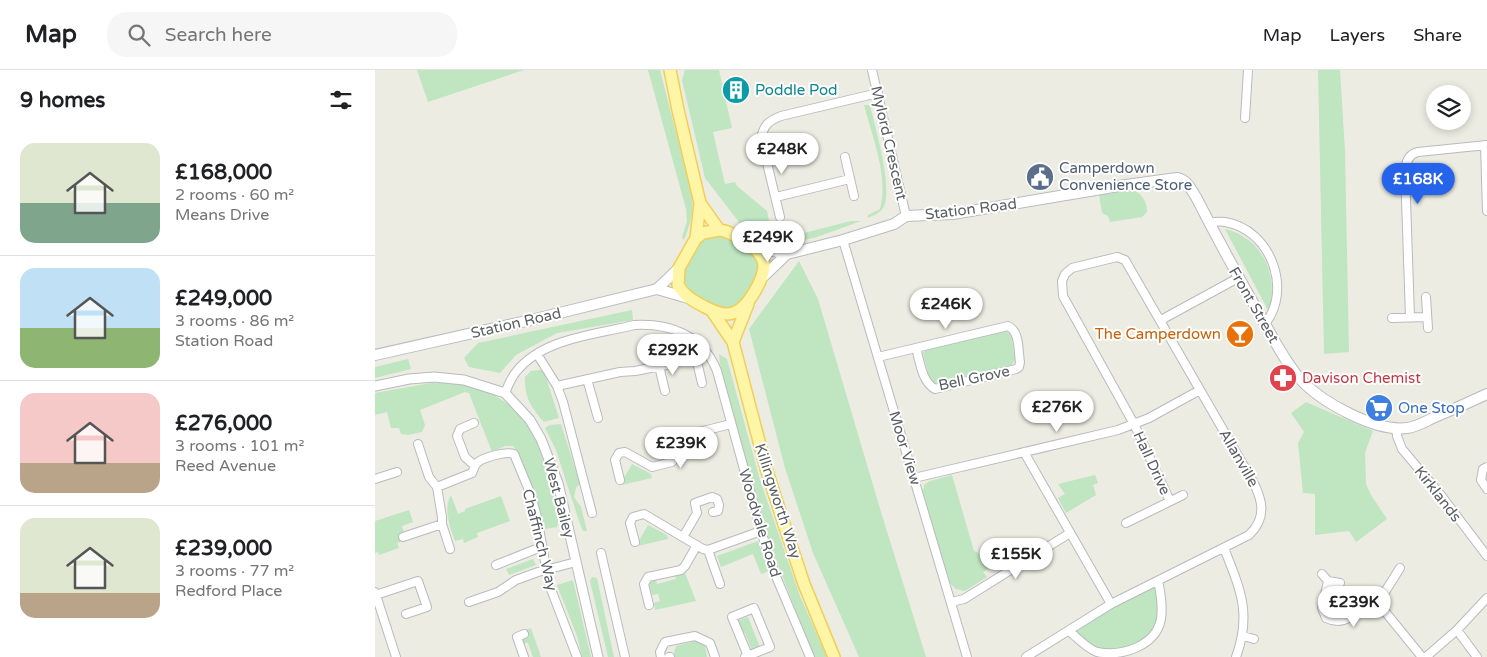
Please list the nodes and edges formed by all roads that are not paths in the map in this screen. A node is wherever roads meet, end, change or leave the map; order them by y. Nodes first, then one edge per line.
1 (670, 70) edge
2 (872, 70) edge
3 (1248, 70) edge
4 (877, 93) junction
5 (1245, 118) dead end
6 (1486, 145) edge
7 (845, 157) dead end
8 (850, 180) junction
9 (1188, 184) joint
10 (854, 196) dead end
11 (776, 197) junction
12 (700, 203) junction
13 (1487, 210) edge
14 (906, 216) junction
15 (781, 217) dead end
16 (1209, 223) junction
17 (719, 230) junction
18 (696, 238) junction
19 (843, 240) junction
20 (755, 247) junction
21 (787, 254) junction
22 (679, 268) junction
23 (764, 276) junction
24 (1238, 278) junction
25 (657, 289) junction
26 (1427, 297) dead end
27 (688, 298) junction
28 (747, 304) junction
29 (712, 311) junction
30 (1410, 317) junction
31 (1427, 317) junction
32 (1391, 318) dead end
33 (1161, 320) junction
34 (1265, 324) junction
35 (1428, 328) dead end
36 (733, 342) junction
37 (916, 348) junction
38 (537, 354) junction
39 (375, 356) edge
40 (878, 357) junction
41 (659, 366) junction
42 (587, 379) junction
43 (702, 383) dead end
44 (375, 386) edge
45 (557, 386) junction
46 (1200, 390) junction
47 (665, 391) dead end
48 (505, 393) junction
49 (1487, 394) edge
50 (600, 414) dead end
51 (474, 423) dead end
52 (731, 424) junction
53 (1134, 424) junction
54 (1396, 428) junction
55 (418, 444) dead end
56 (1024, 452) junction
57 (475, 466) junction
58 (1487, 467) edge
59 (397, 472) dead end
60 (621, 475) dead end
61 (375, 478) edge
62 (914, 478) junction
63 (437, 487) junction
64 (1487, 489) edge
65 (587, 495) junction
66 (1183, 495) dead end
67 (577, 497) dead end
68 (1170, 501) junction
69 (713, 512) dead end
70 (591, 513) dead end
71 (442, 524) junction
72 (1126, 524) dead end
73 (408, 526) dead end
74 (761, 531) junction
75 (1070, 533) junction
76 (636, 537) dead end
77 (683, 537) junction
78 (697, 545) junction
79 (541, 547) junction
80 (1224, 548) junction
81 (450, 549) dead end
82 (708, 550) junction
83 (601, 553) dead end
84 (1487, 556) edge
85 (576, 562) junction
86 (496, 565) dead end
87 (604, 566) junction
88 (1400, 568) dead end
89 (594, 569) dead end
90 (546, 570) junction
91 (1322, 574) dead end
92 (1158, 580) junction
93 (1327, 581) junction
94 (1340, 583) dead end
95 (720, 584) dead end
96 (375, 594) edge
97 (1487, 598) edge
98 (469, 602) dead end
99 (651, 602) dead end
100 (951, 602) junction
101 (1378, 603) junction
102 (1111, 604) junction
103 (406, 614) dead end
104 (1326, 618) junction
105 (1319, 623) dead end
106 (1457, 630) junction
107 (1069, 631) junction
108 (524, 634) dead end
109 (1243, 636) junction
110 (1254, 639) dead end
111 (747, 656) edge
112 (396, 657) edge
113 (524, 657) edge
114 (577, 657) edge
115 (598, 657) edge
116 (625, 657) edge
117 (661, 657) edge
118 (715, 657) edge
119 (810, 657) edge
120 (834, 657) edge
121 (967, 657) edge
122 (1026, 657) edge
123 (1236, 657) edge
124 (1422, 657) edge
125 (1426, 657) edge
126 (1477, 657) edge

1 - 12 main road
2 - 4 street, Mylord Crescent
3 - 5 street
4 - 11 street
4 - 14 street, Mylord Crescent
6 - 13 street
6 - 30 street
7 - 8 street
8 - 10 street
8 - 11 street
9 - 14 main road, Station Road
9 - 16 main road, Front Street
11 - 15 street
12 - 17 main road
12 - 18 main road
14 - 19 main road, Station Road
16 - 24 main road, Front Street
16 - 34 street
17 - 18 main road
17 - 20 main road
18 - 22 main road
19 - 21 main road, Station Road
19 - 40 street, Moor View
20 - 21 main road, Station Road
20 - 23 main road
21 - 23 main road, Station Road
22 - 25 main road, Station Road
22 - 27 main road
23 - 28 main road
24 - 33 street
24 - 34 main road, Front Street
25 - 27 main road
25 - 39 main road, Station Road
26 - 31 street
27 - 29 main road
28 - 29 main road
28 - 36 main road
29 - 36 main road, Killingworth Way
30 - 31 street
30 - 32 street
31 - 35 street
33 - 46 street, Allanville
33 - 53 street, Allanville
34 - 54 main road, Front Street
36 - 120 main road, Killingworth Way
37 - 37 street, Bell Grove
37 - 40 street
38 - 45 street
38 - 48 street, Woodvale Road
38 - 52 street, Woodvale Road
40 - 62 street, Moor View
41 - 42 street
41 - 43 street
41 - 47 street
42 - 45 street
42 - 50 street
44 - 48 street, West Bailey
45 - 65 street
46 - 53 street
46 - 80 street, Allanville
48 - 85 street, West Bailey
49 - 54 main road
51 - 57 street
52 - 60 street
52 - 74 street, Woodvale Road
53 - 56 street
53 - 68 street, Hall Drive
54 - 84 street, Kirklands
55 - 63 street
56 - 62 street
56 - 75 street
57 - 63 street
57 - 79 street, Chaffinch Way
58 - 64 street
59 - 61 street
62 - 100 street, Moor View
63 - 71 street
65 - 67 street
65 - 70 street
66 - 68 street, Hall Drive
68 - 72 street, Hall Drive
69 - 77 street
71 - 73 street
71 - 81 street
74 - 82 street
74 - 119 street, Woodvale Road
75 - 100 street
75 - 102 street
76 - 77 street
77 - 78 street
78 - 82 street
78 - 99 street
79 - 86 street
79 - 90 street, Chaffinch Way
80 - 92 street, Allanville
80 - 109 street
82 - 95 street
83 - 87 street
85 - 90 street
85 - 115 street, West Bailey
87 - 89 street
87 - 116 street
88 - 101 street
90 - 98 street
90 - 114 street, Chaffinch Way
91 - 93 street
92 - 102 street, Allanville
92 - 107 street
93 - 94 street
93 - 104 street
96 - 103 street
96 - 112 street
97 - 106 street
100 - 121 street, Moor View
101 - 104 street
101 - 124 street
102 - 107 street, Allanville
104 - 105 street
106 - 125 street
106 - 126 street
107 - 122 street, Allanville
108 - 113 street
109 - 110 street
109 - 123 street
111 - 111 street
117 - 118 street

